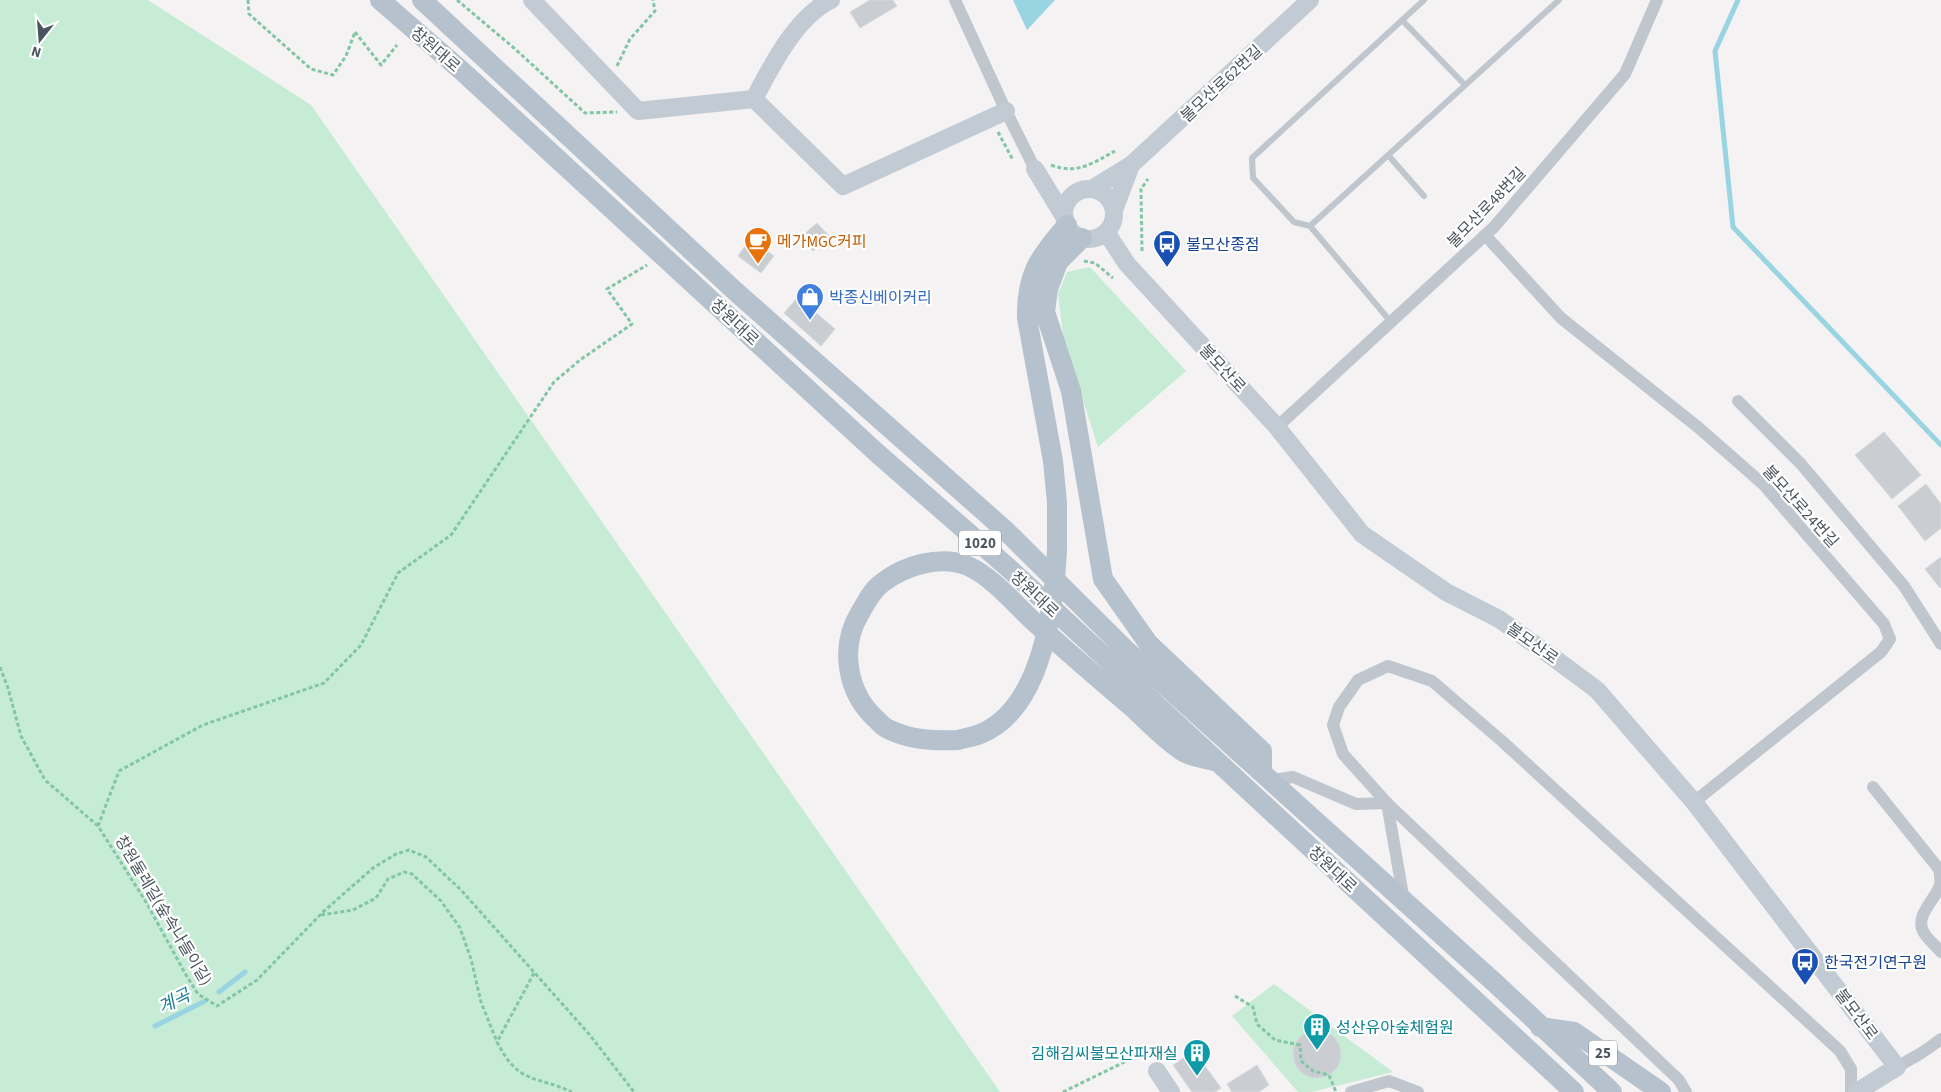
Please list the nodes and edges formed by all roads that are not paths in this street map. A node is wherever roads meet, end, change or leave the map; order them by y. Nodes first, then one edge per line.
1 (380, 0) edge
2 (422, 0) edge
3 (532, 0) edge
4 (955, 0) edge
5 (1310, 0) edge
6 (1424, 0) edge
7 (1559, 0) edge
8 (1657, 0) edge
9 (820, 2) edge
10 (1402, 20) junction
11 (1465, 85) junction
12 (754, 99) junction
13 (1006, 111) junction
14 (1388, 155) junction
15 (1131, 165) junction
16 (1042, 166) junction
17 (1092, 189) junction
18 (1424, 196) dead end
19 (1071, 197) junction
20 (1114, 210) junction
21 (1066, 222) junction
22 (1310, 226) junction
23 (1485, 235) junction
24 (1093, 236) junction
25 (1391, 322) junction
26 (1738, 401) dead end
27 (1277, 426) junction
28 (1941, 644) edge
29 (1218, 762) junction
30 (1267, 776) junction
31 (1873, 787) dead end
32 (1694, 802) junction
33 (1387, 803) junction
34 (1940, 868) edge
35 (1404, 901) junction
36 (1941, 952) edge
37 (1540, 1027) junction
38 (1941, 1039) edge
39 (1897, 1067) junction
40 (1158, 1071) road end
41 (1171, 1092) edge
42 (1351, 1092) edge
43 (1418, 1092) edge
44 (1574, 1092) edge
45 (1612, 1092) edge
46 (1661, 1092) edge
47 (1686, 1092) edge
48 (1851, 1092) edge
49 (1857, 1092) edge
50 (1871, 1092) edge

1 - 29 main road, 창원대로 / 1020
2 - 30 main road, 창원대로 / 1020
3 - 12 street
4 - 13 street
5 - 15 street, 불모산로62번길
6 - 10 lane
7 - 11 lane
8 - 23 street, 불모산로48번길
9 - 12 street
10 - 11 lane
10 - 22 lane
11 - 14 lane
12 - 13 street
13 - 16 street
14 - 18 lane
14 - 22 lane
15 - 17 street, 불모산로62번길
15 - 20 street
16 - 19 street
16 - 21 street
17 - 19 street
17 - 20 street
19 - 21 street
20 - 24 street
21 - 24 street
21 - 29 main road, bridge
22 - 25 lane
23 - 25 street, 불모산로48번길
23 - 32 street, 불모산로24번길
24 - 27 street, 불모산로
24 - 30 main road
25 - 27 street, 불모산로48번길
26 - 28 street
27 - 32 street, 불모산로
29 - 44 main road, 창원대로 / 1020
30 - 33 street
30 - 35 main road, 창원대로 / 1020
31 - 34 street
32 - 39 street, 불모산로
33 - 35 street
33 - 47 street
33 - 48 street
34 - 36 street
35 - 37 main road, 창원대로 / 1020
37 - 45 main road, 창원대로 / 1020
37 - 46 main road, 25
38 - 39 street
39 - 49 street
39 - 50 street
40 - 41 street
42 - 43 street

